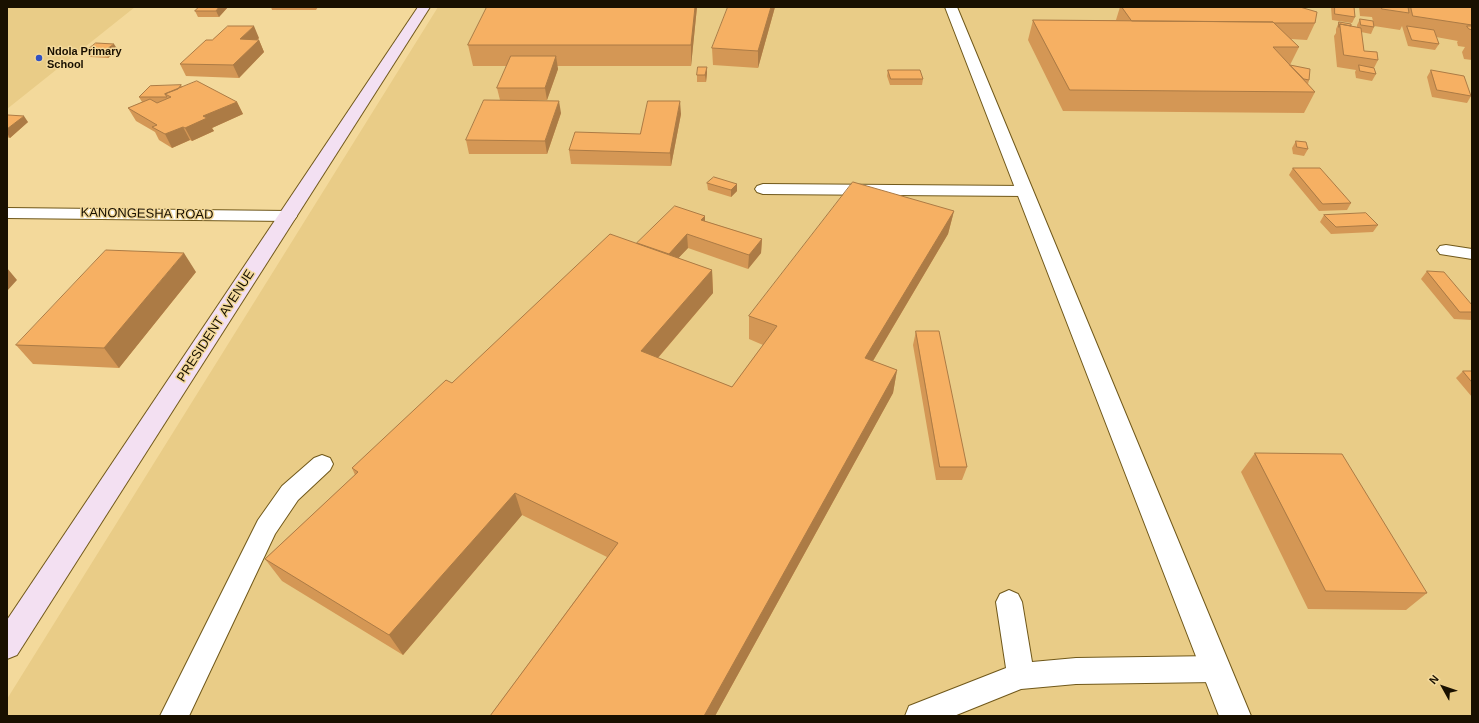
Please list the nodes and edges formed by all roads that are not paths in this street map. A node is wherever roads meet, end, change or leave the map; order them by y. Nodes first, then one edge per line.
1 (424, 7) edge
2 (951, 7) edge
3 (763, 190) dead end
4 (1024, 191) junction
5 (7, 213) edge
6 (288, 216) junction
7 (1446, 250) dead end
8 (1472, 254) edge
9 (322, 464) dead end
10 (1009, 602) dead end
11 (7, 645) edge
12 (1216, 669) junction
13 (1021, 676) junction
14 (174, 716) edge
15 (920, 716) edge
16 (1235, 716) edge

1 - 6 main road, PRESIDENT AVENUE
2 - 4 street
3 - 4 lane
4 - 12 street
5 - 6 street, KANONGESHA ROAD
6 - 11 main road, PRESIDENT AVENUE
7 - 8 lane
9 - 14 lane
10 - 13 lane
12 - 13 lane
12 - 16 street
13 - 15 lane

